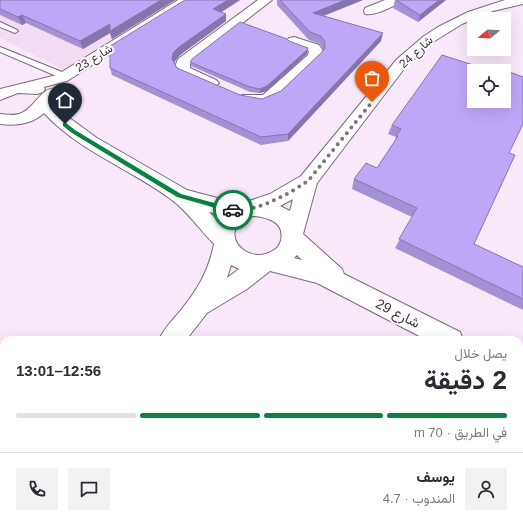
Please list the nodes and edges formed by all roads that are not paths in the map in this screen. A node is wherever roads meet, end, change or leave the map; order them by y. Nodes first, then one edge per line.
1 (187, 0) edge
2 (396, 0) edge
3 (522, 0) edge
4 (257, 2) edge
5 (370, 11) dead end
6 (0, 24) edge
7 (0, 33) edge
8 (294, 41) edge
9 (0, 49) edge
10 (63, 77) junction
11 (0, 85) edge
12 (20, 88) junction
13 (0, 95) edge
14 (44, 103) junction
15 (8, 121) edge
16 (74, 131) junction
17 (308, 181) junction
18 (179, 196) junction
19 (246, 210) junction
20 (293, 236) junction
21 (224, 242) junction
22 (266, 263) junction
23 (346, 286) junction
24 (198, 306) junction
25 (174, 336) edge
26 (435, 336) edge

1 - 10 street, شارع 23
2 - 5 street
3 - 17 street, شارع 24
4 - 8 street
6 - 7 lane
9 - 10 lane
10 - 12 street, شارع 23
10 - 14 street, شارع 23
11 - 12 street
12 - 13 street, شارع 23
12 - 14 street
14 - 15 street, شارع 23
14 - 16 street
15 - 16 street
16 - 18 street
17 - 19 street, شارع 24
17 - 20 street, شارع 24
18 - 19 street
18 - 21 street
19 - 20 street
19 - 21 street
20 - 22 street
20 - 23 street, شارع 29
21 - 22 street
21 - 24 street
22 - 23 street, شارع 29
22 - 24 street
23 - 26 street, شارع 29
24 - 25 street

